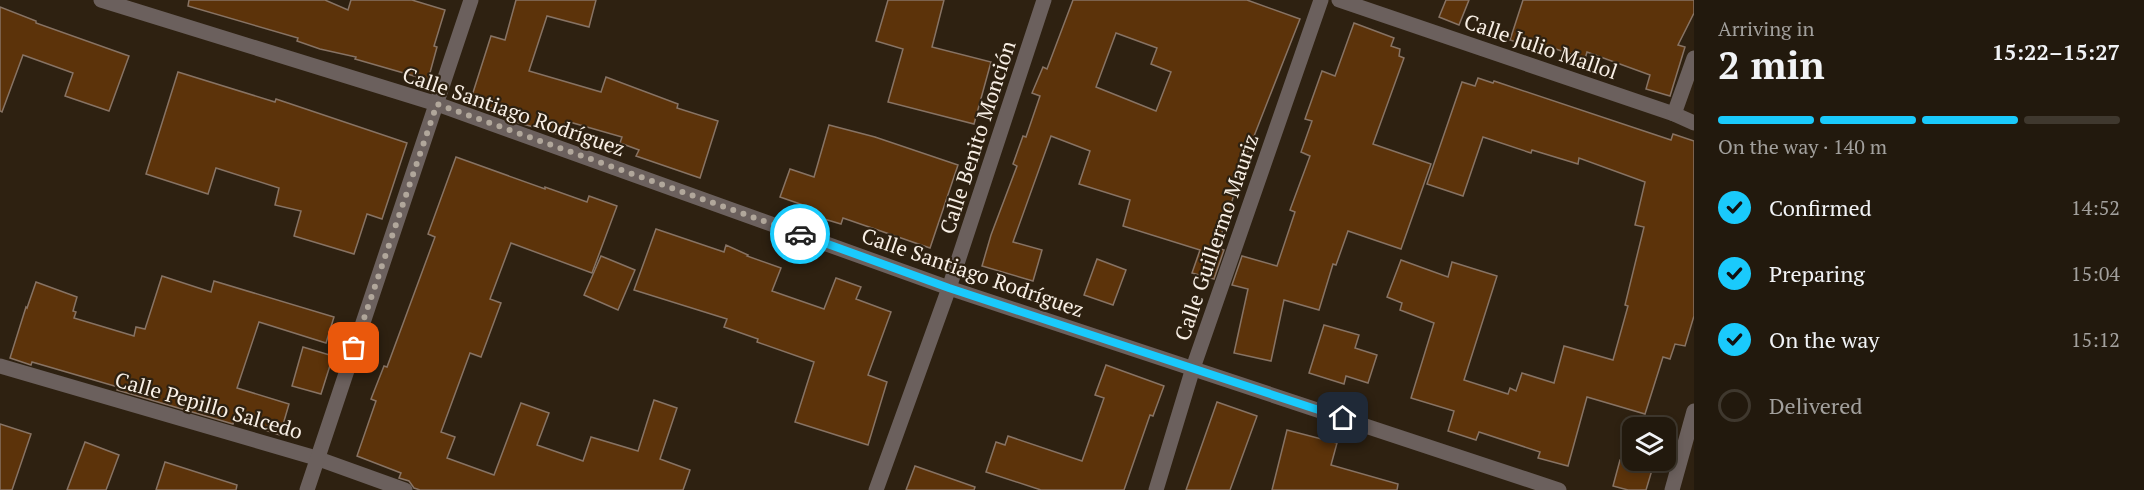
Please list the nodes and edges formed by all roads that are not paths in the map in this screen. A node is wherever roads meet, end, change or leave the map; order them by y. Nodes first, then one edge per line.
1 (101, 0) edge
2 (471, 0) edge
3 (1044, 0) edge
4 (1321, 0) edge
5 (1339, 0) edge
6 (1694, 58) edge
7 (437, 104) junction
8 (1674, 114) junction
9 (1694, 123) edge
10 (949, 288) junction
11 (0, 366) edge
12 (1193, 368) junction
13 (1694, 411) edge
14 (316, 458) junction
15 (307, 490) edge
16 (405, 490) edge
17 (876, 490) edge
18 (1156, 490) edge
19 (1559, 490) edge
20 (1672, 490) edge

1 - 7 street, Calle Santiago Rodríguez
2 - 7 street
3 - 10 street, Calle Benito Monción
4 - 12 street, Calle Guillermo Mauriz
5 - 8 street, Calle Julio Mallol
6 - 8 street
7 - 10 street, Calle Santiago Rodríguez
7 - 14 street
8 - 9 street, Calle Julio Mallol
10 - 12 street, Calle Santiago Rodríguez
10 - 17 street, Calle Benito Monción
11 - 14 street, Calle Pepillo Salcedo
12 - 18 street, Calle Guillermo Mauriz
12 - 19 street, Calle Santiago Rodríguez
13 - 20 street
14 - 15 street
14 - 16 street, Calle Pepillo Salcedo

